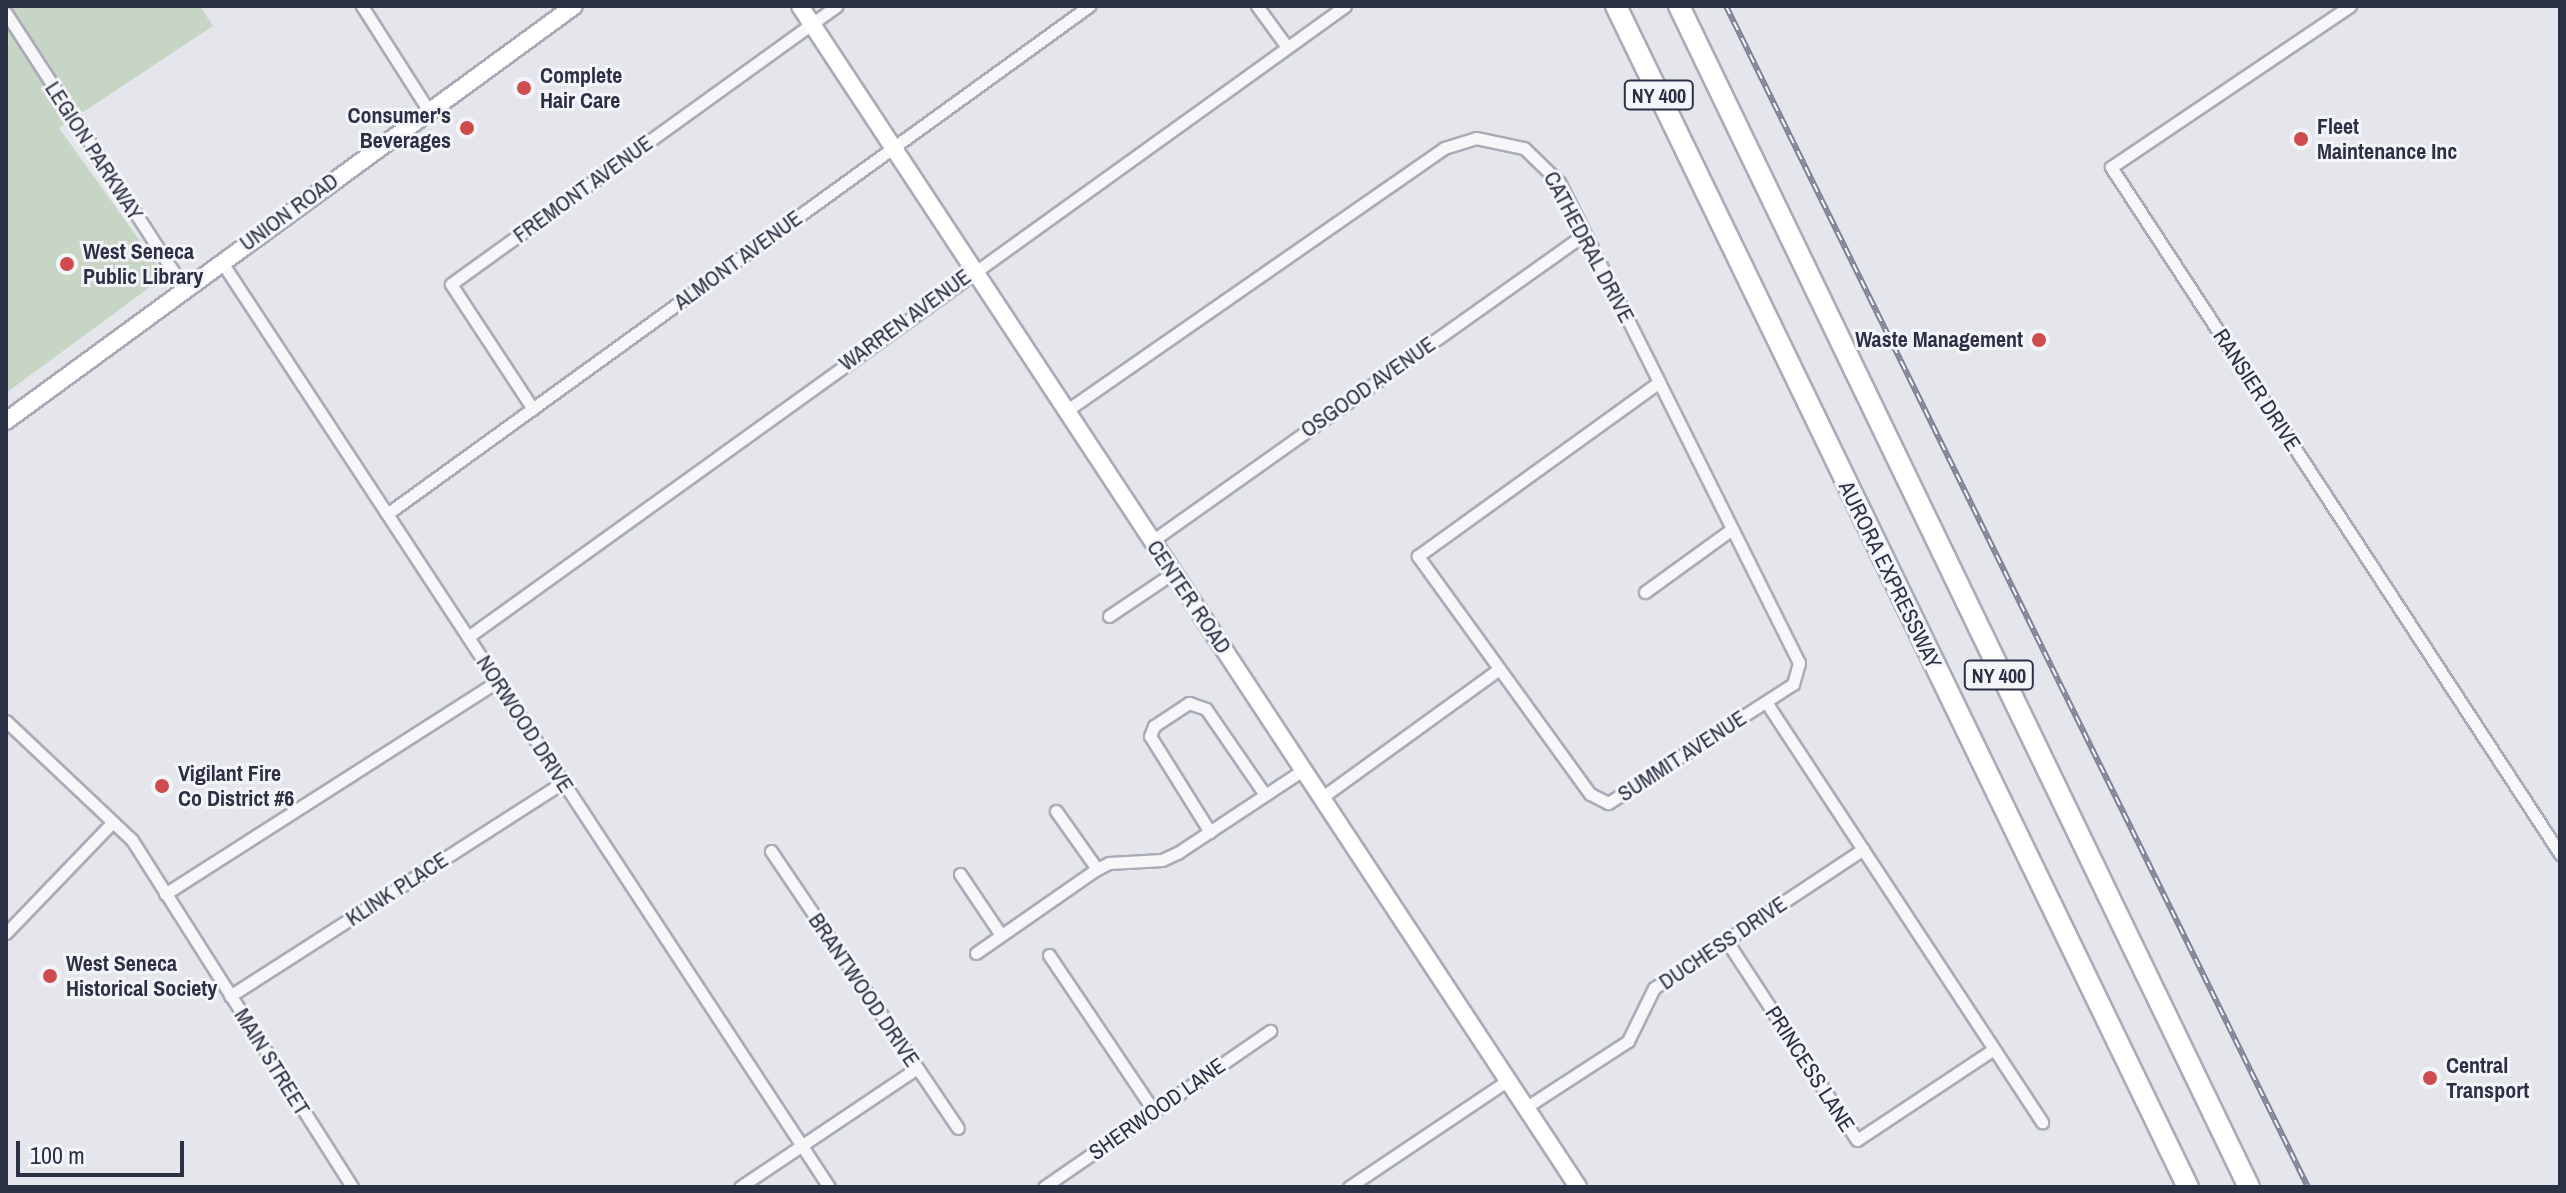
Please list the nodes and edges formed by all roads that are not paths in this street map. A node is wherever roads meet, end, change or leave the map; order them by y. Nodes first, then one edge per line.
1 (362, 6) edge
2 (574, 6) edge
3 (800, 6) edge
4 (836, 6) edge
5 (1089, 6) edge
6 (1257, 6) edge
7 (1345, 6) edge
8 (1616, 6) edge
9 (1679, 6) edge
10 (2350, 6) edge
11 (6, 13) edge
12 (812, 23) junction
13 (1287, 47) junction
14 (429, 111) junction
15 (893, 149) junction
16 (1585, 234) junction
17 (221, 261) junction
18 (973, 270) junction
19 (184, 288) junction
20 (1659, 382) junction
21 (533, 409) junction
22 (1066, 411) junction
23 (6, 421) edge
24 (387, 514) junction
25 (1732, 529) junction
26 (1152, 541) junction
27 (1173, 573) junction
28 (1645, 592) dead end
29 (1109, 616) dead end
30 (468, 637) junction
31 (1499, 669) junction
32 (497, 682) junction
33 (1766, 702) junction
34 (6, 721) edge
35 (1303, 770) junction
36 (563, 782) junction
37 (1265, 795) junction
38 (1321, 798) junction
39 (1056, 811) dead end
40 (113, 822) junction
41 (1210, 832) junction
42 (1863, 849) junction
43 (771, 851) dead end
44 (2560, 854) edge
45 (1097, 869) junction
46 (960, 874) dead end
47 (165, 894) junction
48 (6, 933) edge
49 (1001, 935) junction
50 (1726, 940) junction
51 (976, 953) dead end
52 (1049, 955) dead end
53 (230, 996) junction
54 (1270, 1031) dead end
55 (1994, 1049) junction
56 (917, 1068) junction
57 (1507, 1081) junction
58 (1525, 1108) junction
59 (1154, 1111) junction
60 (2042, 1122) dead end
61 (958, 1128) dead end
62 (802, 1146) junction
63 (352, 1187) edge
64 (740, 1187) edge
65 (829, 1187) edge
66 (1044, 1187) edge
67 (1349, 1187) edge
68 (1578, 1187) edge
69 (2188, 1187) edge
70 (2249, 1187) edge

1 - 14 street
2 - 14 main road, UNION ROAD
3 - 12 main road, CENTER ROAD
4 - 12 street, FREMONT AVENUE
5 - 15 street, ALMONT AVENUE
6 - 13 street
7 - 13 street, WARREN AVENUE
8 - 69 highway, AURORA EXPRESSWAY / NY 400
9 - 70 highway, NY 400
10 - 44 street, RANSIER DRIVE
11 - 19 street, LEGION PARKWAY
12 - 15 main road, CENTER ROAD
12 - 21 street, FREMONT AVENUE
13 - 18 street, WARREN AVENUE
14 - 17 main road, UNION ROAD
15 - 18 main road, CENTER ROAD
15 - 21 street, ALMONT AVENUE
16 - 20 street, CATHEDRAL DRIVE
16 - 22 street, CATHEDRAL DRIVE
16 - 26 street, OSGOOD AVENUE
17 - 19 main road, UNION ROAD
17 - 24 street, NORWOOD DRIVE
18 - 22 main road, CENTER ROAD
18 - 30 street, WARREN AVENUE
19 - 23 main road, UNION ROAD
20 - 25 street, CATHEDRAL DRIVE
20 - 31 street, SUMMIT AVENUE
21 - 24 street, ALMONT AVENUE
22 - 26 main road, CENTER ROAD
24 - 30 street, NORWOOD DRIVE
25 - 28 street
25 - 33 street, CATHEDRAL DRIVE
26 - 27 main road, CENTER ROAD
27 - 29 street
27 - 35 main road, CENTER ROAD
30 - 32 street, NORWOOD DRIVE
31 - 33 street, SUMMIT AVENUE
31 - 38 street
32 - 36 street, NORWOOD DRIVE
32 - 47 street
33 - 42 street, SUMMIT AVENUE
34 - 40 street, MAIN STREET
35 - 37 street
35 - 38 main road, CENTER ROAD
36 - 53 street, KLINK PLACE
36 - 62 street, NORWOOD DRIVE
37 - 41 street
37 - 41 street
38 - 57 main road, CENTER ROAD
39 - 45 street
40 - 47 street, MAIN STREET
40 - 48 street
41 - 45 street
42 - 50 street, DUCHESS DRIVE
42 - 55 street, SUMMIT AVENUE
43 - 56 street, BRANTWOOD DRIVE
45 - 49 street
46 - 49 street
47 - 53 street, MAIN STREET
49 - 51 street
50 - 55 street, PRINCESS LANE
50 - 58 street, DUCHESS DRIVE
52 - 59 street
53 - 63 street, MAIN STREET
54 - 59 street, SHERWOOD LANE
55 - 60 street, SUMMIT AVENUE
56 - 61 street, BRANTWOOD DRIVE
56 - 62 street
57 - 58 main road, CENTER ROAD
57 - 67 street
58 - 68 main road, CENTER ROAD
59 - 66 street, SHERWOOD LANE
62 - 64 street
62 - 65 street, NORWOOD DRIVE

